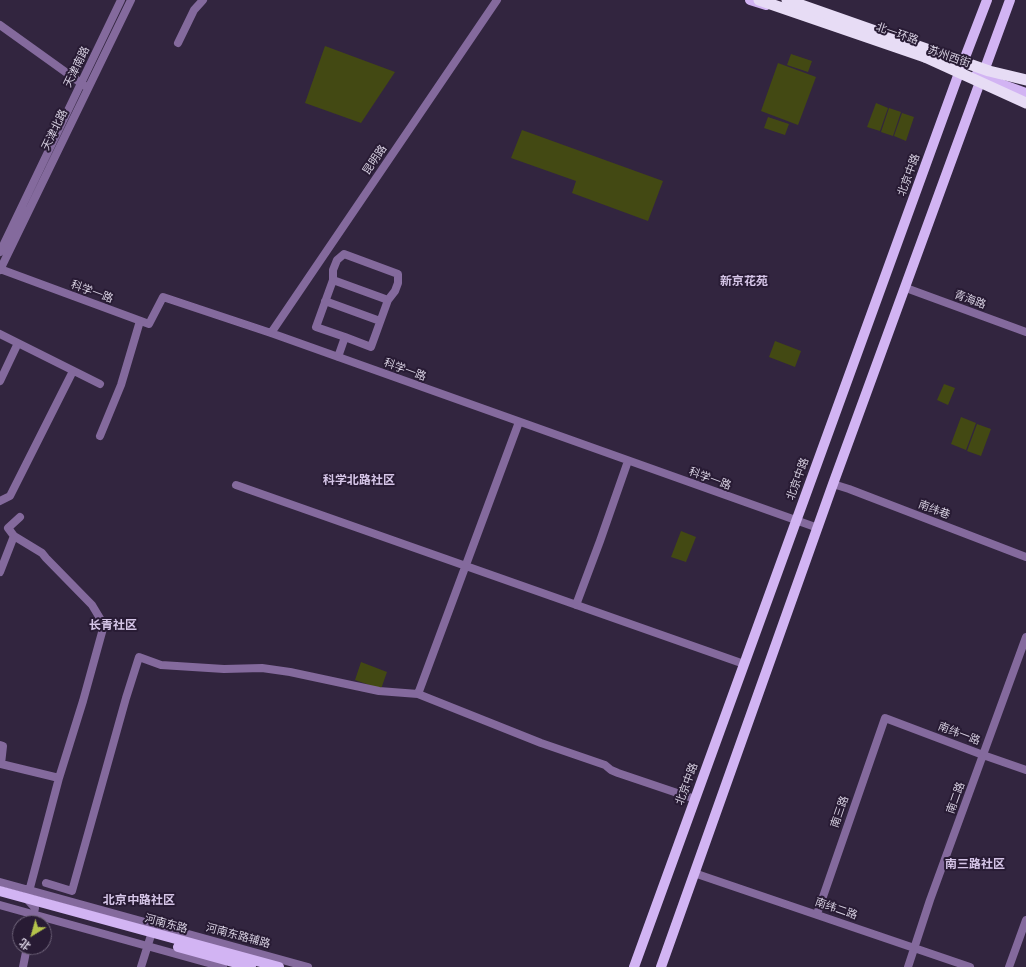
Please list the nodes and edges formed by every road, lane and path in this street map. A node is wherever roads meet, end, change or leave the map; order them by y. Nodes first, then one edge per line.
1 (121, 0) edge
2 (131, 0) edge
3 (203, 0) edge
4 (497, 0) edge
5 (750, 0) edge
6 (759, 0) edge
7 (787, 0) edge
8 (799, 0) edge
9 (987, 0) edge
10 (1010, 0) edge
11 (0, 25) edge
12 (178, 43) dead end
13 (925, 57) junction
14 (964, 60) junction
15 (988, 69) junction
16 (959, 73) junction
17 (1026, 80) edge
18 (981, 81) junction
19 (84, 85) junction
20 (1026, 85) edge
21 (1026, 93) edge
22 (1026, 97) edge
23 (1026, 103) edge
24 (29, 200) junction
25 (0, 252) edge
26 (0, 269) edge
27 (333, 280) junction
28 (906, 288) junction
29 (388, 300) junction
30 (325, 301) junction
31 (140, 321) junction
32 (380, 321) junction
33 (1026, 332) edge
34 (271, 333) junction
35 (0, 334) edge
36 (345, 337) junction
37 (18, 344) junction
38 (338, 357) junction
39 (73, 371) junction
40 (0, 381) edge
41 (100, 384) dead end
42 (519, 422) junction
43 (100, 436) dead end
44 (628, 461) junction
45 (833, 484) junction
46 (236, 485) dead end
47 (0, 501) edge
48 (20, 517) dead end
49 (796, 521) junction
50 (818, 528) junction
51 (14, 536) junction
52 (1026, 557) edge
53 (464, 566) junction
54 (0, 572) edge
55 (576, 605) junction
56 (1026, 637) edge
57 (744, 664) junction
58 (418, 694) junction
59 (885, 718) joint
60 (0, 745) edge
61 (983, 755) junction
62 (1026, 770) edge
63 (59, 778) junction
64 (695, 799) junction
65 (694, 873) junction
66 (0, 882) edge
67 (46, 884) dead end
68 (0, 891) edge
69 (28, 894) junction
70 (0, 898) edge
71 (0, 905) edge
72 (817, 914) junction
73 (33, 915) edge
74 (52, 919) edge
75 (1026, 920) edge
76 (150, 939) junction
77 (914, 948) junction
78 (25, 955) edge
79 (22, 967) edge
80 (141, 967) edge
81 (223, 967) edge
82 (251, 967) edge
83 (279, 967) edge
84 (308, 967) edge
85 (634, 967) edge
86 (661, 967) edge
87 (908, 967) edge
88 (970, 967) edge
89 (1010, 967) edge

1 - 19 street, 天津南路
2 - 19 street
3 - 12 street
4 - 34 street, 昆明路
5 - 16 main road, 苏州西街
6 - 13 highway, 北一环路
7 - 15 highway, 北一环路, bridge
8 - 14 main road, 苏州西街
9 - 14 main road, 北京中路
10 - 15 main road
11 - 19 street
13 - 21 main road, 北一环路, bridge
13 - 23 highway, bridge
14 - 15 main road, 苏州西街
14 - 16 main road, 北京中路
15 - 17 highway, bridge
15 - 18 main road
15 - 20 main road, 北一环路, bridge
16 - 18 main road, 苏州西街
16 - 49 main road, 北京中路
18 - 22 main road, 苏州西街
18 - 28 main road
19 - 24 street, 天津南路
24 - 25 street, 天津南路
24 - 26 street
26 - 31 street, 科学一路
27 - 29 street
27 - 29 street
27 - 30 street
28 - 33 street, 青海路
28 - 45 main road
29 - 32 street
30 - 32 street
30 - 36 street
31 - 34 street, 科学一路
31 - 43 street
32 - 36 street
34 - 38 street, 科学一路
35 - 37 street
36 - 38 street
37 - 39 street
37 - 40 street
38 - 42 street, 科学一路
39 - 41 street
39 - 47 street
42 - 44 street, 科学一路
42 - 53 street
44 - 49 street, 科学一路
44 - 55 street
45 - 50 main road
45 - 52 street, 南纬巷
46 - 53 street
48 - 51 street
49 - 50 street, 科学一路
49 - 57 main road, 北京中路
50 - 65 main road
51 - 54 street
51 - 63 street
53 - 55 street
53 - 58 street
55 - 57 street
56 - 61 street, 南二路
57 - 64 main road, 北京中路
58 - 64 street
58 - 67 street
59 - 61 street, 南纬一路
59 - 72 street, 南三路
60 - 63 street
61 - 62 street, 南纬一路
61 - 77 street, 南二路
63 - 69 street
64 - 85 main road, 北京中路
65 - 72 street, 南纬二路
65 - 86 main road
66 - 69 street, 河南东路辅路
68 - 69 main road, 河南东路
69 - 73 street
69 - 76 main road, 河南东路
69 - 84 street, 河南东路辅路
70 - 73 main road, 河南东路
71 - 73 street
72 - 77 street, 南纬二路
74 - 76 main road, 河南东路
75 - 89 street
76 - 80 street
76 - 81 street
76 - 82 main road, 河南东路
76 - 83 main road, 河南东路
77 - 87 street, 南二路
77 - 88 street, 南纬二路
78 - 79 street

